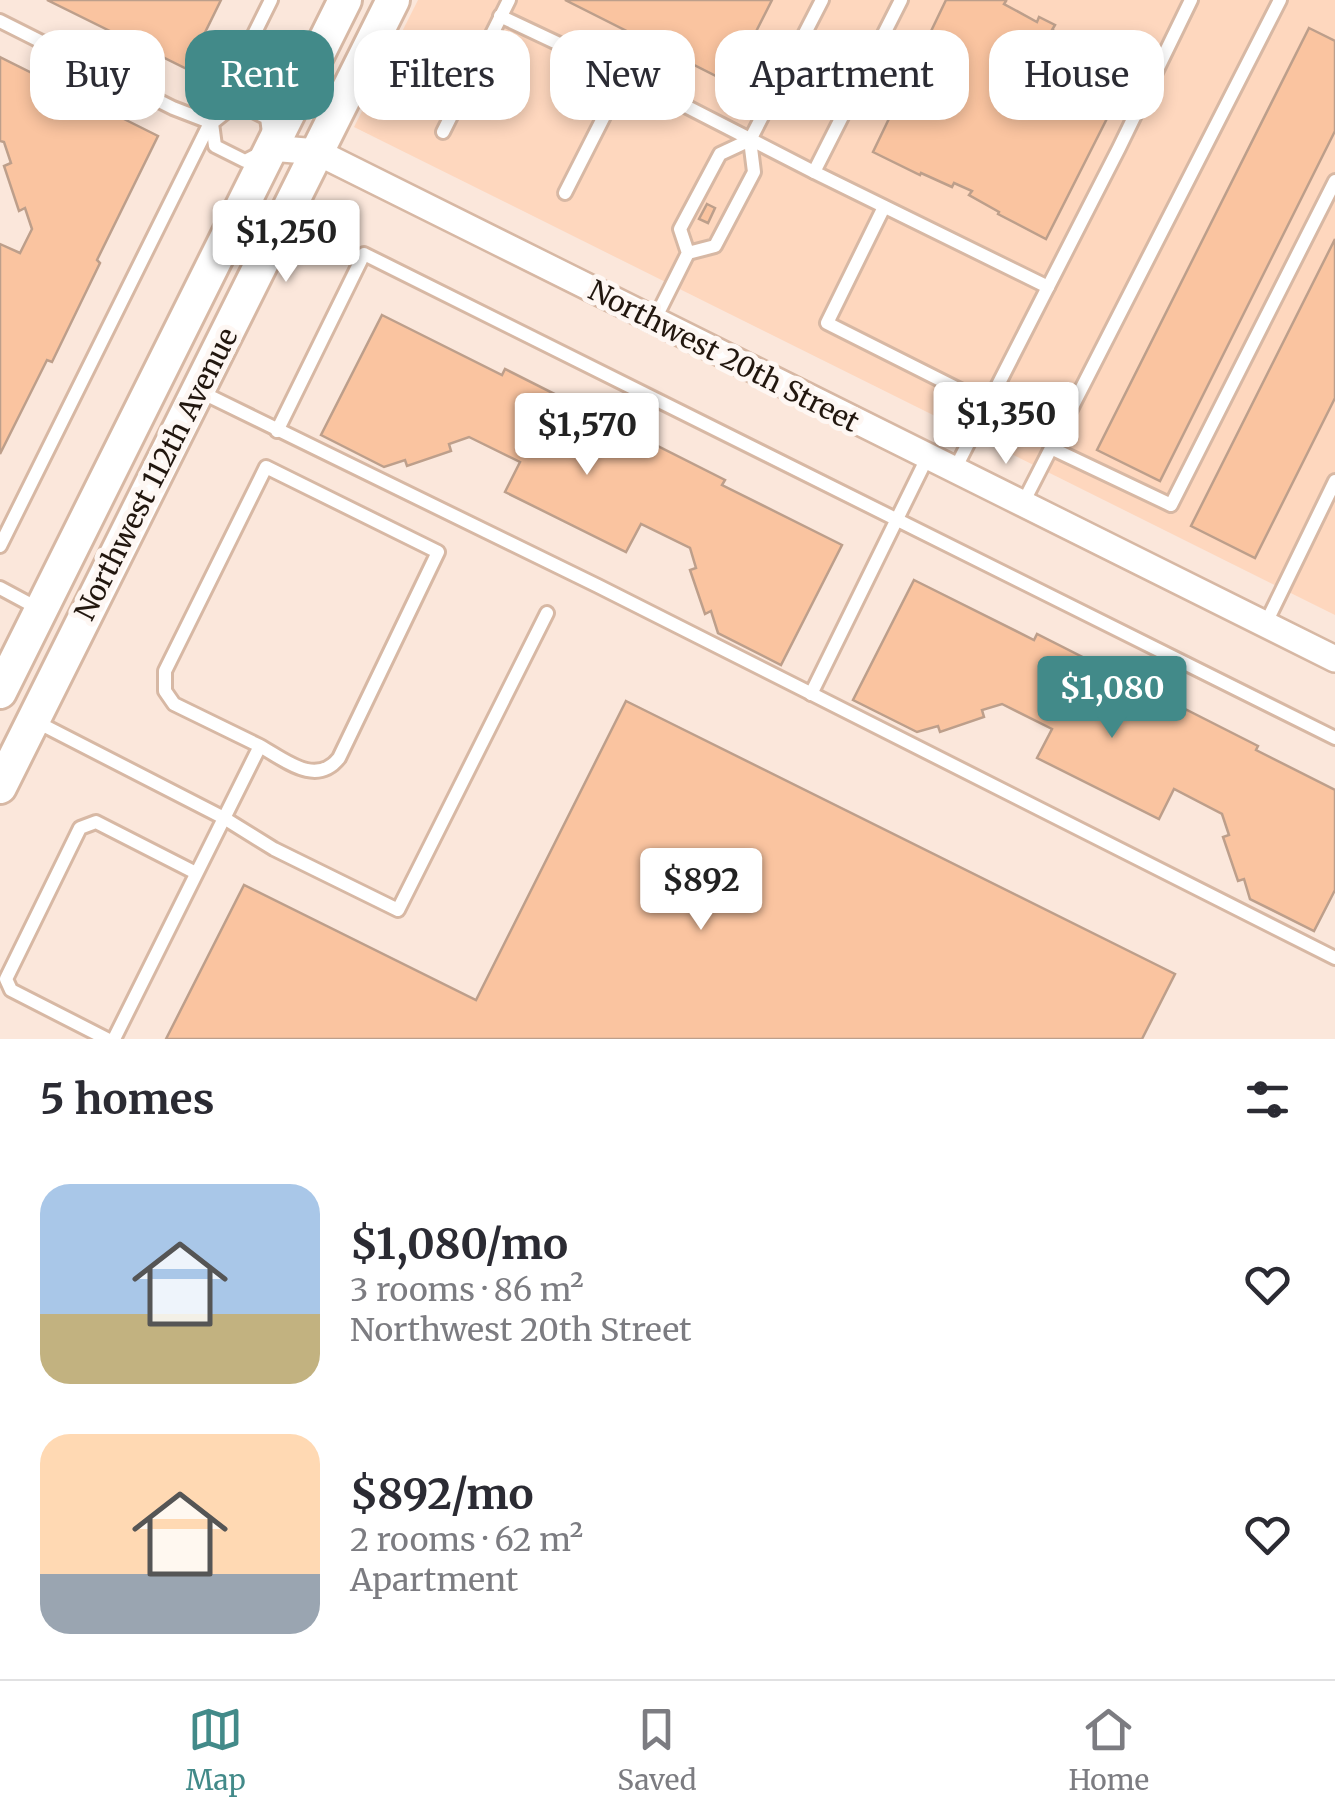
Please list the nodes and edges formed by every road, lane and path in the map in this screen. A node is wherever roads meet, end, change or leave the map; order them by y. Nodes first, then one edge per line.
1 (271, 0) edge
2 (346, 0) edge
3 (393, 0) edge
4 (509, 0) edge
5 (822, 0) edge
6 (901, 0) edge
7 (1191, 0) edge
8 (1280, 0) edge
9 (500, 16) junction
10 (0, 21) edge
11 (550, 39) edge
12 (695, 111) edge
13 (602, 120) edge
14 (212, 122) junction
15 (443, 132) dead end
16 (750, 140) junction
17 (271, 148) junction
18 (317, 152) junction
19 (814, 172) junction
20 (1335, 182) edge
21 (565, 192) dead end
22 (884, 207) junction
23 (688, 254) junction
24 (1048, 287) junction
25 (654, 322) junction
26 (198, 391) junction
27 (988, 404) junction
28 (277, 431) junction
29 (1051, 448) junction
30 (927, 458) junction
31 (954, 471) junction
32 (1335, 481) edge
33 (1022, 505) junction
34 (898, 520) junction
35 (6, 521) edge
36 (0, 546) edge
37 (0, 588) edge
38 (41, 610) junction
39 (546, 613) dead end
40 (1265, 624) junction
41 (1335, 660) edge
42 (0, 692) edge
43 (811, 694) junction
44 (0, 705) edge
45 (33, 720) junction
46 (1335, 738) edge
47 (260, 746) junction
48 (0, 787) edge
49 (224, 818) junction
50 (196, 872) junction
51 (1335, 958) edge
52 (111, 1039) edge

1 - 14 lane
2 - 17 street, Northwest 112th Avenue
3 - 18 street, Northwest 112th Avenue
4 - 9 lane
5 - 16 lane
6 - 19 lane
7 - 24 lane
8 - 29 lane
9 - 11 lane
9 - 15 lane
10 - 14 lane
12 - 16 lane
13 - 21 lane
14 - 17 lane
14 - 17 lane
14 - 35 lane
16 - 19 lane
16 - 23 lane
16 - 23 lane
17 - 18 street, Northwest 20th Street
17 - 38 street, Northwest 112th Avenue
18 - 25 street, Northwest 20th Street
18 - 26 street, Northwest 112th Avenue
19 - 22 lane
20 - 29 lane
22 - 24 lane
22 - 27 lane
23 - 25 lane
24 - 27 lane
25 - 30 street, Northwest 20th Street
26 - 28 lane
26 - 45 street, Northwest 112th Avenue
27 - 31 lane
28 - 34 lane
28 - 43 lane
29 - 33 lane
30 - 31 street, Northwest 20th Street
30 - 34 lane
31 - 33 street, Northwest 20th Street
32 - 40 lane
33 - 40 street, Northwest 20th Street
34 - 43 lane
34 - 46 lane
35 - 36 lane
37 - 38 lane
38 - 42 street, Northwest 112th Avenue
39 - 49 lane
40 - 41 street, Northwest 20th Street
43 - 51 lane
44 - 45 street
45 - 48 street, Northwest 112th Avenue
45 - 49 lane
47 - 47 lane
47 - 49 lane
49 - 50 lane
50 - 52 lane
50 - 52 lane

